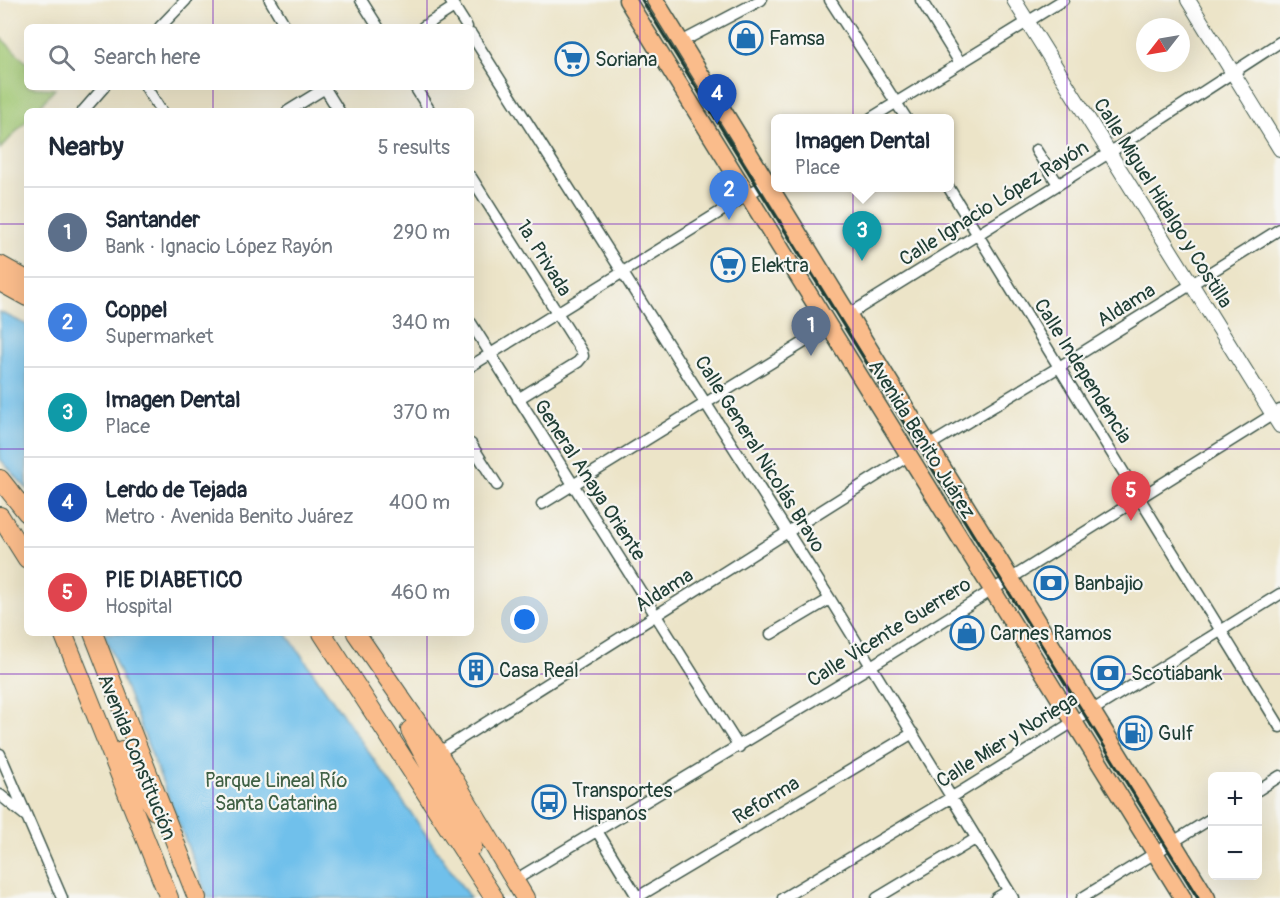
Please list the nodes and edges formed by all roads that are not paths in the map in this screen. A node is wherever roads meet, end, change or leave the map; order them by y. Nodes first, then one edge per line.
1 (186, 0) edge
2 (270, 0) edge
3 (361, 0) edge
4 (627, 0) edge
5 (655, 0) edge
6 (761, 0) edge
7 (830, 0) edge
8 (921, 0) edge
9 (1014, 0) edge
10 (1063, 0) edge
11 (1188, 0) edge
12 (452, 3) edge
13 (1028, 22) junction
14 (163, 24) edge
15 (284, 24) edge
16 (376, 24) edge
17 (427, 24) edge
18 (465, 24) edge
19 (474, 39) edge
20 (681, 42) junction
21 (1280, 42) edge
22 (960, 63) junction
23 (1232, 72) junction
24 (101, 90) edge
25 (148, 90) edge
26 (320, 90) edge
27 (327, 90) edge
28 (417, 90) edge
29 (896, 103) junction
30 (86, 108) edge
31 (159, 108) edge
32 (293, 108) edge
33 (337, 108) edge
34 (428, 108) edge
35 (878, 114) edge
36 (903, 114) edge
37 (1280, 149) edge
38 (1036, 150) dead end
39 (1109, 153) junction
40 (771, 180) edge
41 (474, 182) edge
42 (1058, 184) junction
43 (778, 192) edge
44 (951, 192) edge
45 (747, 196) junction
46 (1280, 229) edge
47 (978, 235) junction
48 (1, 271) edge
49 (24, 271) edge
50 (623, 272) junction
51 (24, 279) edge
52 (1192, 285) junction
53 (24, 294) edge
54 (557, 313) junction
55 (848, 315) junction
56 (829, 327) junction
57 (474, 328) edge
58 (490, 354) junction
59 (474, 364) edge
60 (1059, 368) junction
61 (518, 399) junction
62 (706, 404) junction
63 (1278, 417) edge
64 (928, 446) junction
65 (474, 449) edge
66 (908, 456) junction
67 (0, 479) edge
68 (497, 484) dead end
69 (573, 485) junction
70 (1140, 499) junction
71 (542, 504) dead end
72 (24, 509) edge
73 (0, 516) edge
74 (789, 533) junction
75 (24, 554) edge
76 (1011, 578) junction
77 (991, 590) junction
78 (1280, 594) edge
79 (830, 598) junction
80 (656, 616) junction
81 (1222, 629) junction
82 (771, 634) dead end
83 (64, 636) edge
84 (94, 636) edge
85 (324, 636) edge
86 (356, 636) edge
87 (356, 636) edge
88 (871, 666) junction
89 (87, 690) junction
90 (1092, 710) junction
91 (1073, 721) junction
92 (1280, 727) edge
93 (913, 733) junction
94 (739, 747) junction
95 (438, 753) junction
96 (0, 754) edge
97 (1280, 776) edge
98 (1262, 787) edge
99 (0, 795) edge
100 (952, 797) junction
101 (28, 818) junction
102 (1208, 820) edge
103 (597, 831) junction
104 (977, 838) junction
105 (1172, 842) junction
106 (178, 849) junction
107 (1155, 853) junction
108 (515, 880) junction
109 (1011, 894) edge
110 (62, 898) edge
111 (169, 898) edge
112 (197, 898) edge
113 (494, 898) edge
114 (499, 898) edge
115 (525, 898) edge
116 (637, 898) edge
117 (783, 898) edge
118 (878, 898) edge
119 (996, 898) edge
120 (1082, 898) edge
121 (1183, 898) edge
122 (1207, 898) edge

1 - 14 street
2 - 15 street
3 - 16 street
4 - 45 main road, Avenida Benito Juárez
5 - 20 main road, Avenida Benito Juárez
6 - 20 street
7 - 29 street
8 - 22 street
9 - 13 street, Calle Miguel Hidalgo y Costilla
10 - 13 street
11 - 23 street
12 - 17 street
12 - 18 street
13 - 22 street
13 - 39 street, Calle Miguel Hidalgo y Costilla
19 - 50 street, Calle General Nicolás Bravo
20 - 40 main road, Avenida Benito Juárez
21 - 23 street, Calle Ignacio López Rayón
22 - 29 street
23 - 37 street
23 - 39 street, Calle Ignacio López Rayón
24 - 30 street
25 - 31 street
26 - 32 street
27 - 33 street
28 - 34 street
29 - 35 street
29 - 36 street
38 - 42 street
39 - 42 street, Calle Ignacio López Rayón
39 - 52 street, Calle Miguel Hidalgo y Costilla
40 - 45 street
41 - 54 street, 1a. Privada
42 - 47 street, Calle Ignacio López Rayón
43 - 55 main road, Avenida Benito Juárez
44 - 47 street, Calle Independencia
45 - 50 street
45 - 56 main road, Avenida Benito Juárez
46 - 52 street, Aldama
47 - 55 street, Calle Ignacio López Rayón
47 - 60 street, Calle Independencia
48 - 49 street
48 - 51 highway
48 - 53 highway
50 - 54 street
50 - 62 street, Calle General Nicolás Bravo
52 - 60 street, Aldama
52 - 63 street, Calle Miguel Hidalgo y Costilla
54 - 58 street
54 - 61 street, 1a. Privada
55 - 64 main road, Avenida Benito Juárez
56 - 62 street
56 - 66 main road, Avenida Benito Juárez
57 - 58 street, General Anaya Oriente
58 - 59 street
58 - 61 street, General Anaya Oriente
60 - 64 street, Aldama
60 - 70 street, Calle Independencia
61 - 69 street, General Anaya Oriente
62 - 69 street
62 - 74 street, Calle General Nicolás Bravo
63 - 70 street, Calle Vicente Guerrero
64 - 76 main road, Avenida Benito Juárez
65 - 68 street
66 - 74 street, Aldama
66 - 77 main road, Avenida Benito Juárez
67 - 72 highway
69 - 71 street
69 - 80 street, General Anaya Oriente
70 - 76 street, Calle Vicente Guerrero
70 - 81 street, Calle Independencia
73 - 75 highway
74 - 79 street, Calle General Nicolás Bravo
74 - 80 street, Aldama
76 - 77 street, Calle Vicente Guerrero
76 - 90 main road, Avenida Benito Juárez
77 - 88 street, Calle Vicente Guerrero
77 - 91 main road, Avenida Benito Juárez
78 - 81 street, Calle Mier y Noriega
79 - 82 street
79 - 88 street, Calle General Nicolás Bravo
80 - 94 street, General Anaya Oriente
80 - 95 street, Aldama
81 - 90 street, Calle Mier y Noriega
81 - 92 street, Calle Independencia
83 - 89 highway, Avenida Constitución
84 - 106 highway, Avenida Constitución
85 - 113 highway
86 - 95 highway
87 - 114 highway
88 - 93 street, Calle General Nicolás Bravo
88 - 94 street, Calle Vicente Guerrero
89 - 106 highway
89 - 111 highway, Avenida Constitución
90 - 91 street, Calle Mier y Noriega
90 - 105 main road, Avenida Benito Juárez
91 - 100 street, Calle Mier y Noriega
91 - 107 main road, Avenida Benito Juárez
93 - 100 street, Calle General Nicolás Bravo
93 - 116 street, Reforma
94 - 103 street, Calle Vicente Guerrero
95 - 108 highway
96 - 101 street
97 - 98 street
99 - 101 street
100 - 104 street, Calle General Nicolás Bravo
100 - 117 street, Calle Mier y Noriega
101 - 110 street
102 - 105 street
103 - 108 street, Calle Vicente Guerrero
103 - 116 street
104 - 109 street, Calle General Nicolás Bravo
104 - 118 street
105 - 107 street
105 - 122 main road, Avenida Benito Juárez
106 - 112 highway, Avenida Constitución
107 - 120 street
107 - 121 main road, Avenida Benito Juárez
108 - 115 highway
109 - 119 street

